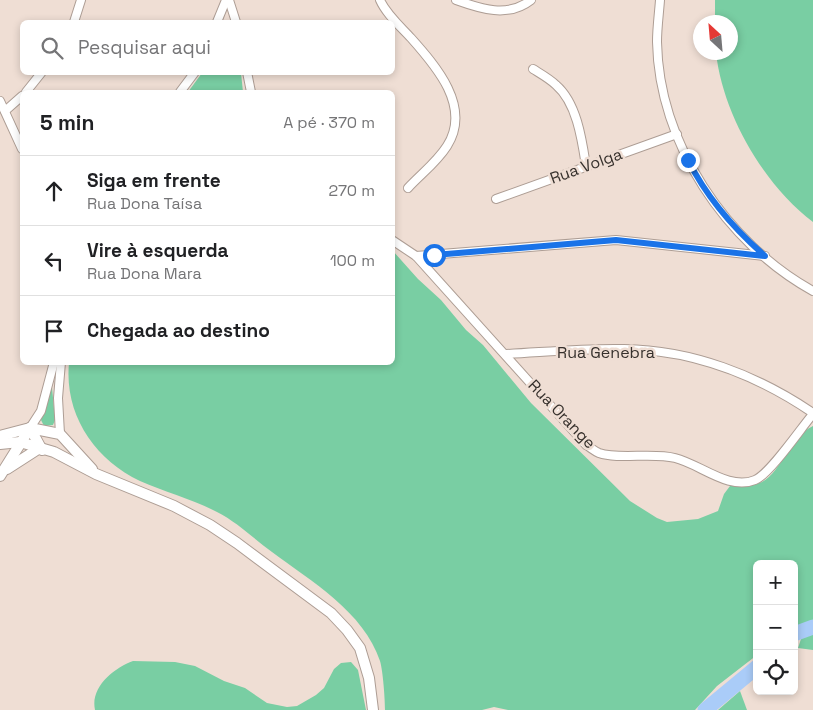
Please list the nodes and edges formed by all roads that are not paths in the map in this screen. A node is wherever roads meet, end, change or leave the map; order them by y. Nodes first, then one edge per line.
1 (81, 0) edge
2 (228, 0) edge
3 (380, 0) edge
4 (456, 0) edge
5 (531, 0) edge
6 (660, 0) edge
7 (75, 20) edge
8 (218, 20) edge
9 (235, 20) edge
10 (533, 69) dead end
11 (40, 75) edge
12 (193, 75) edge
13 (248, 75) edge
14 (28, 90) edge
15 (182, 90) edge
16 (251, 90) edge
17 (20, 98) edge
18 (0, 101) edge
19 (5, 111) junction
20 (677, 134) junction
21 (20, 145) edge
22 (586, 166) junction
23 (408, 188) dead end
24 (496, 200) dead end
25 (395, 242) edge
26 (416, 256) junction
27 (765, 256) junction
28 (813, 291) edge
29 (506, 354) junction
30 (53, 365) edge
31 (61, 365) edge
32 (813, 413) edge
33 (30, 428) junction
34 (60, 434) junction
35 (0, 436) edge
36 (20, 442) junction
37 (0, 444) edge
38 (40, 450) junction
39 (54, 452) junction
40 (1, 474) edge
41 (96, 474) junction
42 (373, 710) edge

1 - 7 street
2 - 8 street
2 - 9 street
3 - 23 street
4 - 5 street
6 - 20 street
10 - 22 street
11 - 14 street
12 - 15 street
13 - 16 street
17 - 19 street
18 - 19 street
19 - 21 street
20 - 22 street, Rua Volga
20 - 27 street
22 - 24 street, Rua Volga
25 - 26 street, Rua Orange
26 - 27 street
26 - 29 street, Rua Orange
27 - 28 street
29 - 32 street, Rua Genebra
29 - 32 street, Rua Orange
30 - 33 street
31 - 34 street
33 - 34 main road
33 - 35 main road
33 - 36 main road
33 - 38 main road
34 - 39 main road
34 - 41 main road
36 - 37 main road
36 - 38 main road
36 - 40 main road
38 - 39 main road
38 - 40 main road
39 - 41 main road
41 - 42 main road

